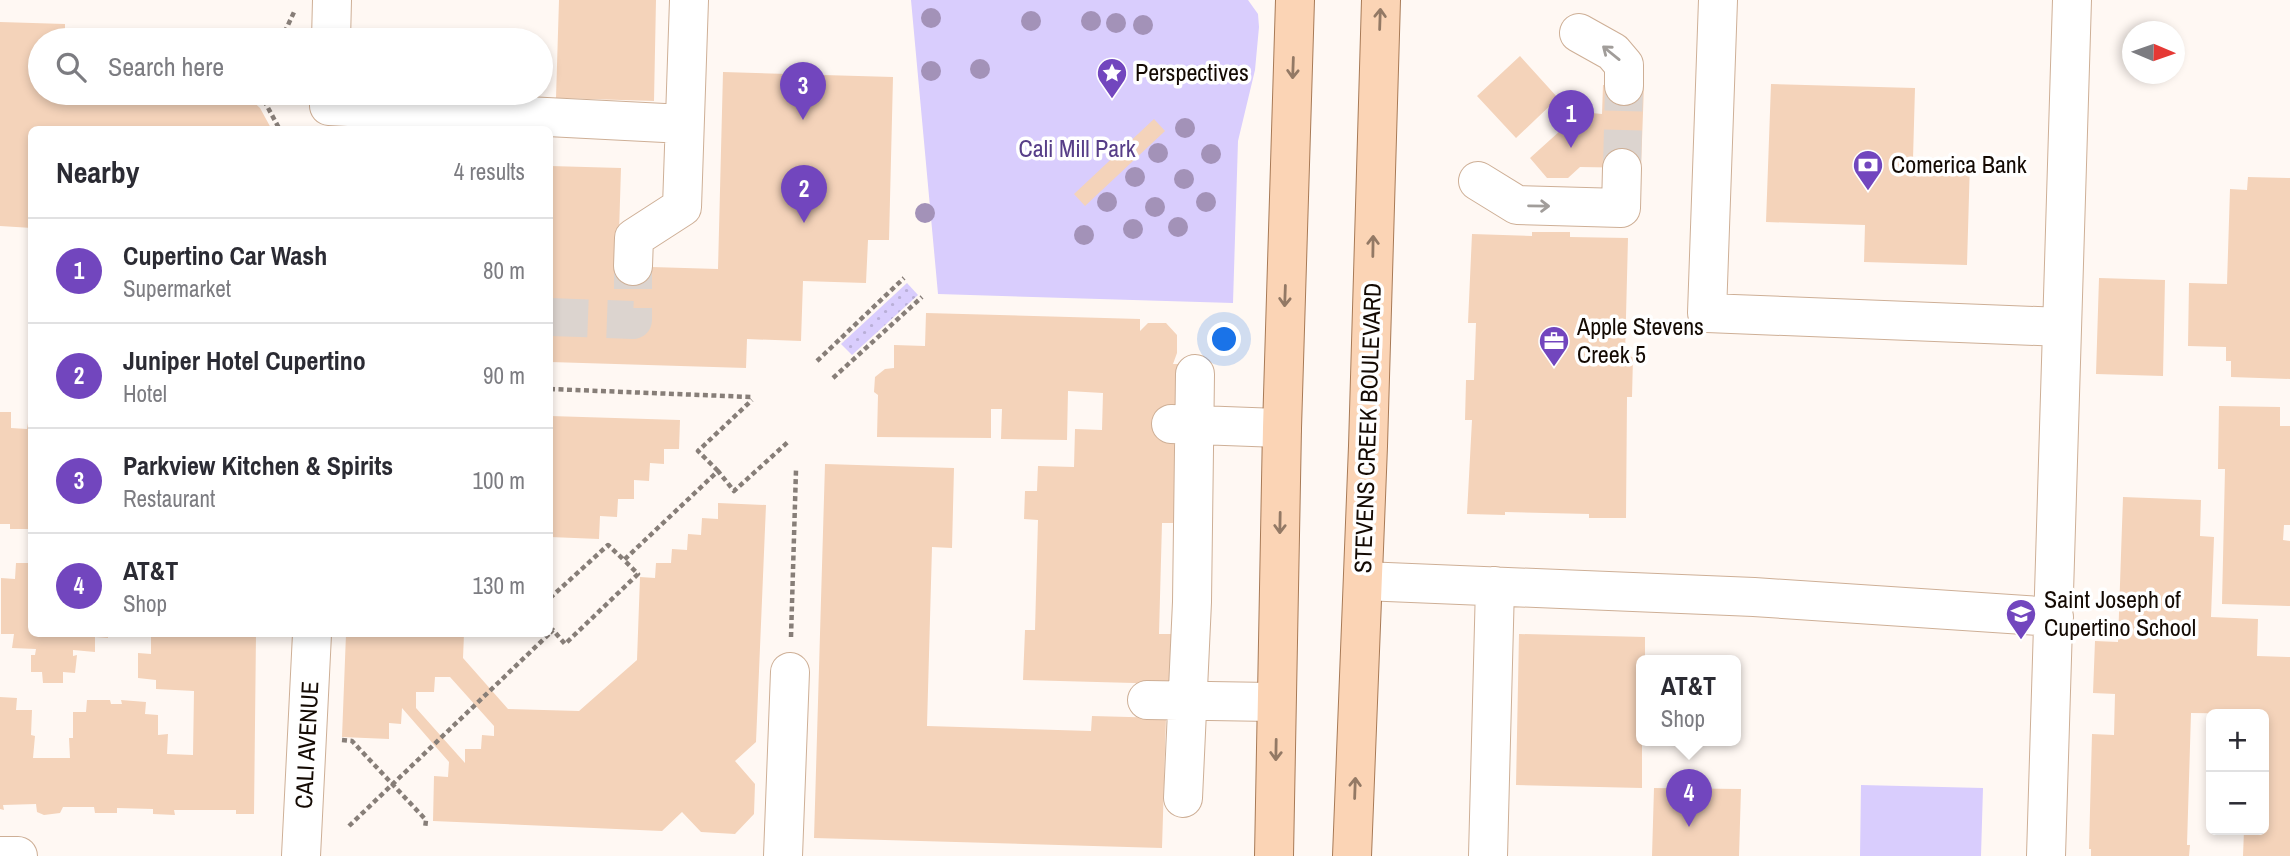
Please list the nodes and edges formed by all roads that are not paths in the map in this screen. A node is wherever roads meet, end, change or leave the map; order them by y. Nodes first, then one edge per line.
1 (332, 0) edge
2 (688, 0) edge
3 (1295, 0) edge
4 (1381, 0) edge
5 (1718, 0) edge
6 (2072, 0) edge
7 (331, 28) edge
8 (1579, 33) dead end
9 (1624, 86) tunnel mouth
10 (329, 110) edge
11 (684, 124) junction
12 (1622, 168) tunnel mouth
13 (1478, 181) dead end
14 (633, 266) tunnel mouth
15 (2062, 327) junction
16 (1195, 374) dead end
17 (1182, 424) junction
18 (1282, 428) junction
19 (1363, 581) junction
20 (1495, 586) junction
21 (2054, 617) junction
22 (312, 637) edge
23 (790, 672) road end
24 (1147, 699) dead end
25 (1187, 701) junction
26 (1276, 702) junction
27 (1183, 798) dead end
28 (0, 856) edge
29 (18, 856) edge
30 (301, 856) edge
31 (783, 856) edge
32 (1274, 856) edge
33 (1352, 856) edge
34 (1488, 856) edge
35 (2046, 856) edge

1 - 7 lane
2 - 11 lane
3 -> 18 main road
19 -> 4 main road, STEVENS CREEK BOULEVARD
5 - 15 lane
6 - 15 lane
9 -> 8 lane
10 - 11 lane
11 - 14 lane
13 -> 12 lane
15 - 21 lane
16 - 17 lane
17 - 18 lane
17 - 25 lane
18 -> 26 main road
19 - 20 lane
33 -> 19 main road, STEVENS CREEK BOULEVARD
20 - 21 lane
20 - 34 lane
21 - 35 lane
22 - 30 lane, CALI AVENUE
23 - 31 lane
24 - 25 lane
25 - 26 lane
25 - 27 lane
26 -> 32 main road
28 - 29 lane

